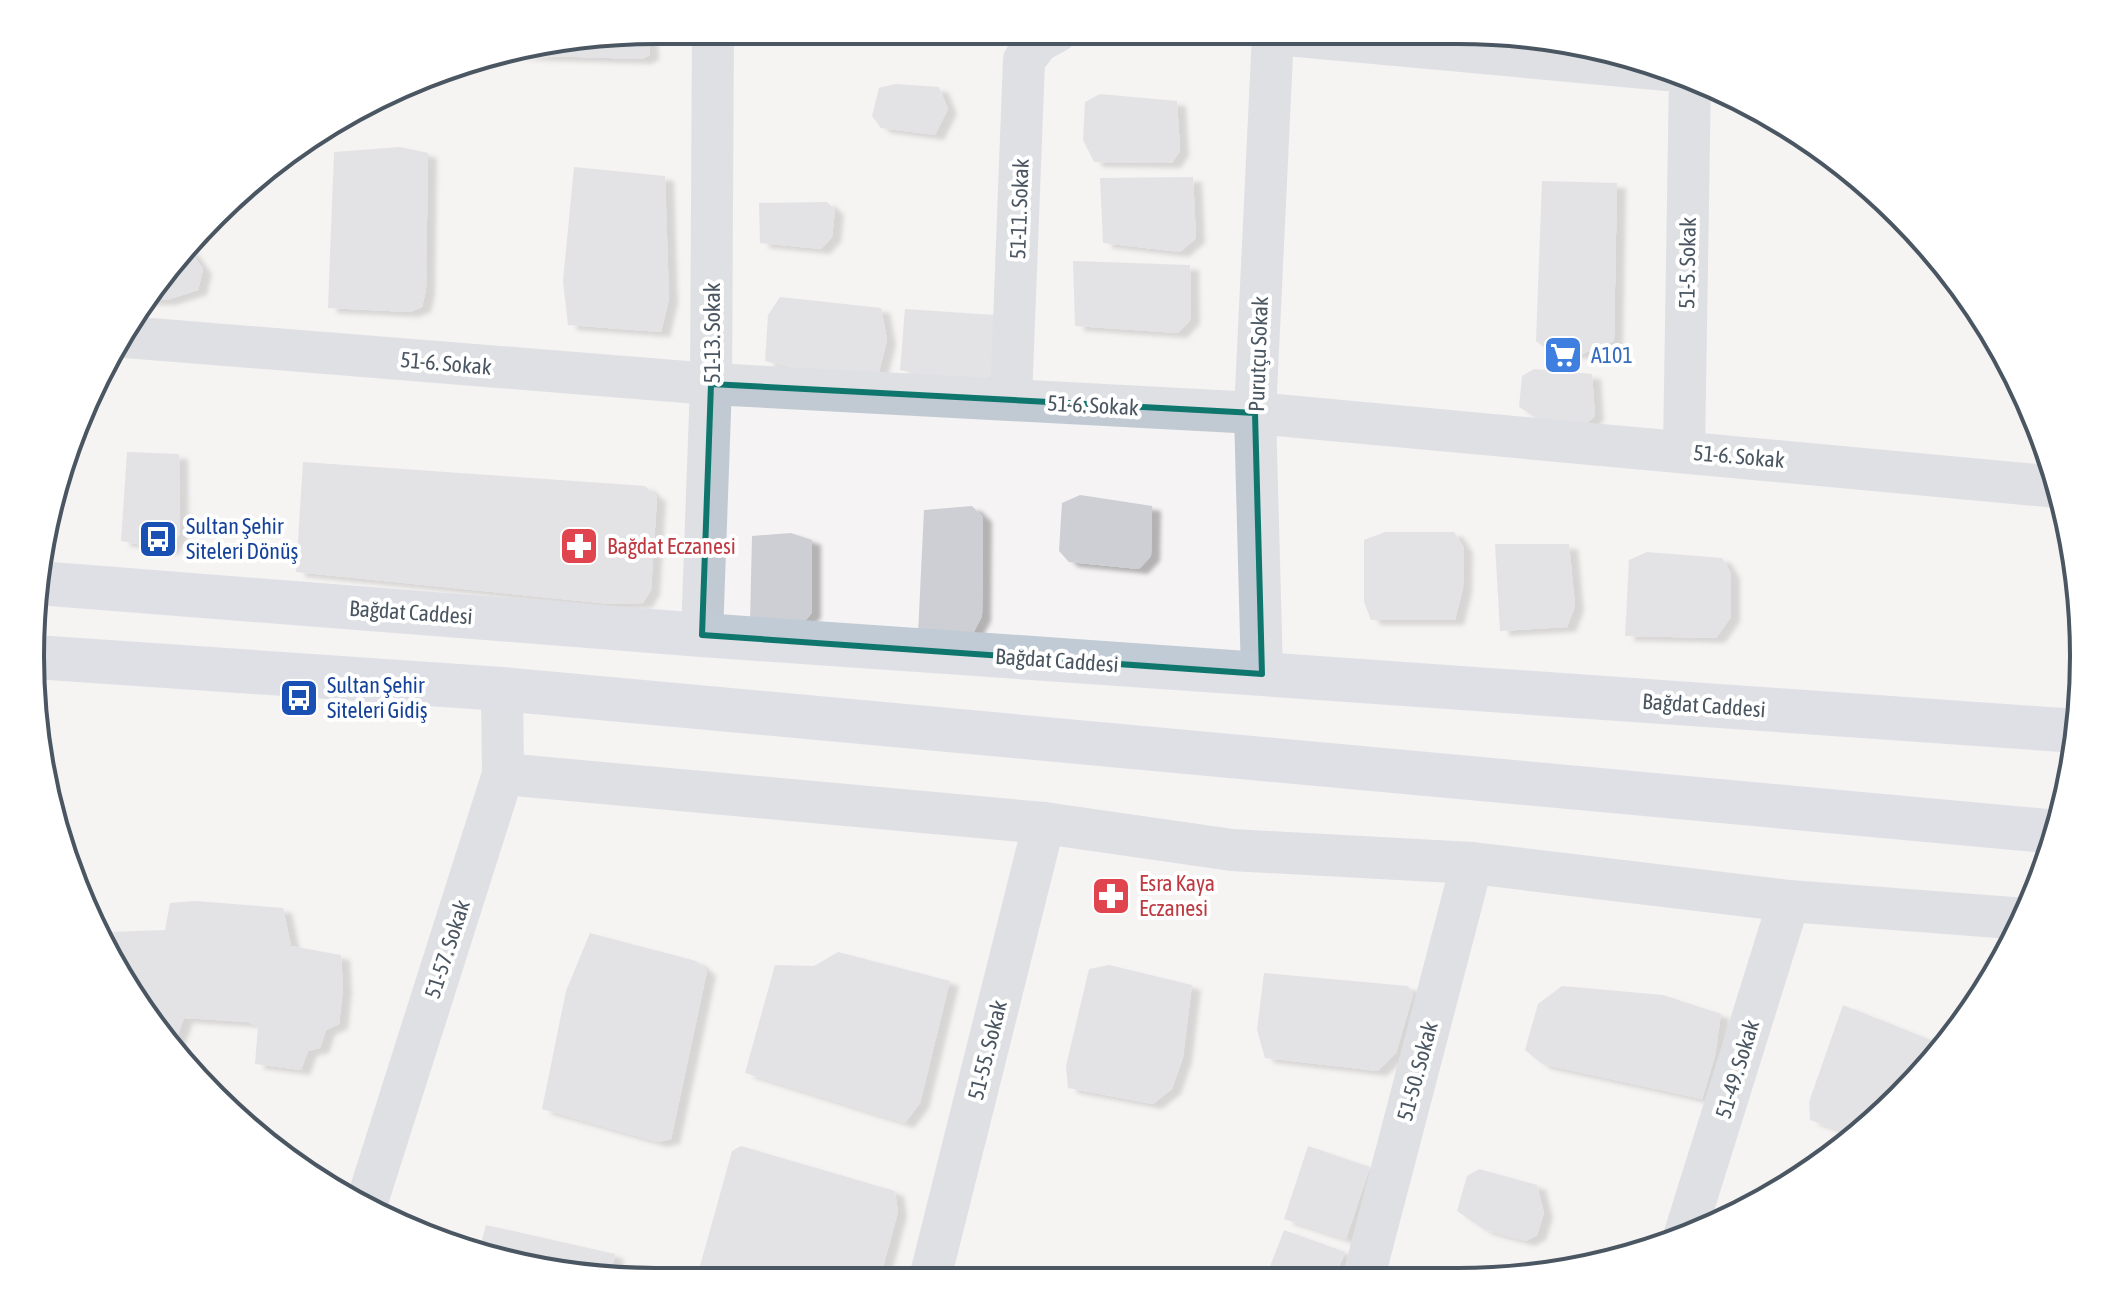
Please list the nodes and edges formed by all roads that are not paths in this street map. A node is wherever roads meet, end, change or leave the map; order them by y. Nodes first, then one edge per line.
1 (713, 44) edge
2 (1036, 44) edge
3 (1273, 44) edge
4 (1383, 44) edge
5 (1618, 65) edge
6 (1690, 90) edge
7 (134, 338) edge
8 (711, 384) junction
9 (1011, 400) junction
10 (1255, 413) junction
11 (1684, 451) junction
12 (2046, 486) edge
13 (49, 579) edge
14 (702, 635) junction
15 (44, 658) edge
16 (1262, 674) junction
17 (502, 689) junction
18 (2066, 730) edge
19 (503, 774) junction
20 (1044, 823) junction
21 (2044, 831) edge
22 (1472, 863) junction
23 (1789, 901) junction
24 (2008, 925) edge
25 (369, 1196) edge
26 (1689, 1222) edge
27 (933, 1268) edge
28 (1366, 1268) edge

1 - 8 street, 51-13. Sokak
2 - 9 street, 51-11. Sokak
3 - 10 street, Purutçu Sokak
4 - 5 street
6 - 11 street, 51-5. Sokak
7 - 8 street, 51-6. Sokak
8 - 9 street, 51-6. Sokak
8 - 14 street, 51-13. Sokak
9 - 10 street, 51-6. Sokak
10 - 11 street, 51-6. Sokak
10 - 16 street, Purutçu Sokak
11 - 12 street, 51-6. Sokak
13 - 14 main road, Bağdat Caddesi
14 - 16 main road, Bağdat Caddesi
15 - 17 main road
16 - 18 main road, Bağdat Caddesi
17 - 19 street, 51-57. Sokak
17 - 21 main road
19 - 20 street
19 - 25 street, 51-57. Sokak
20 - 22 street
20 - 27 street, 51-55. Sokak
22 - 23 street
22 - 28 street, 51-50. Sokak
23 - 24 street
23 - 26 street, 51-49. Sokak

